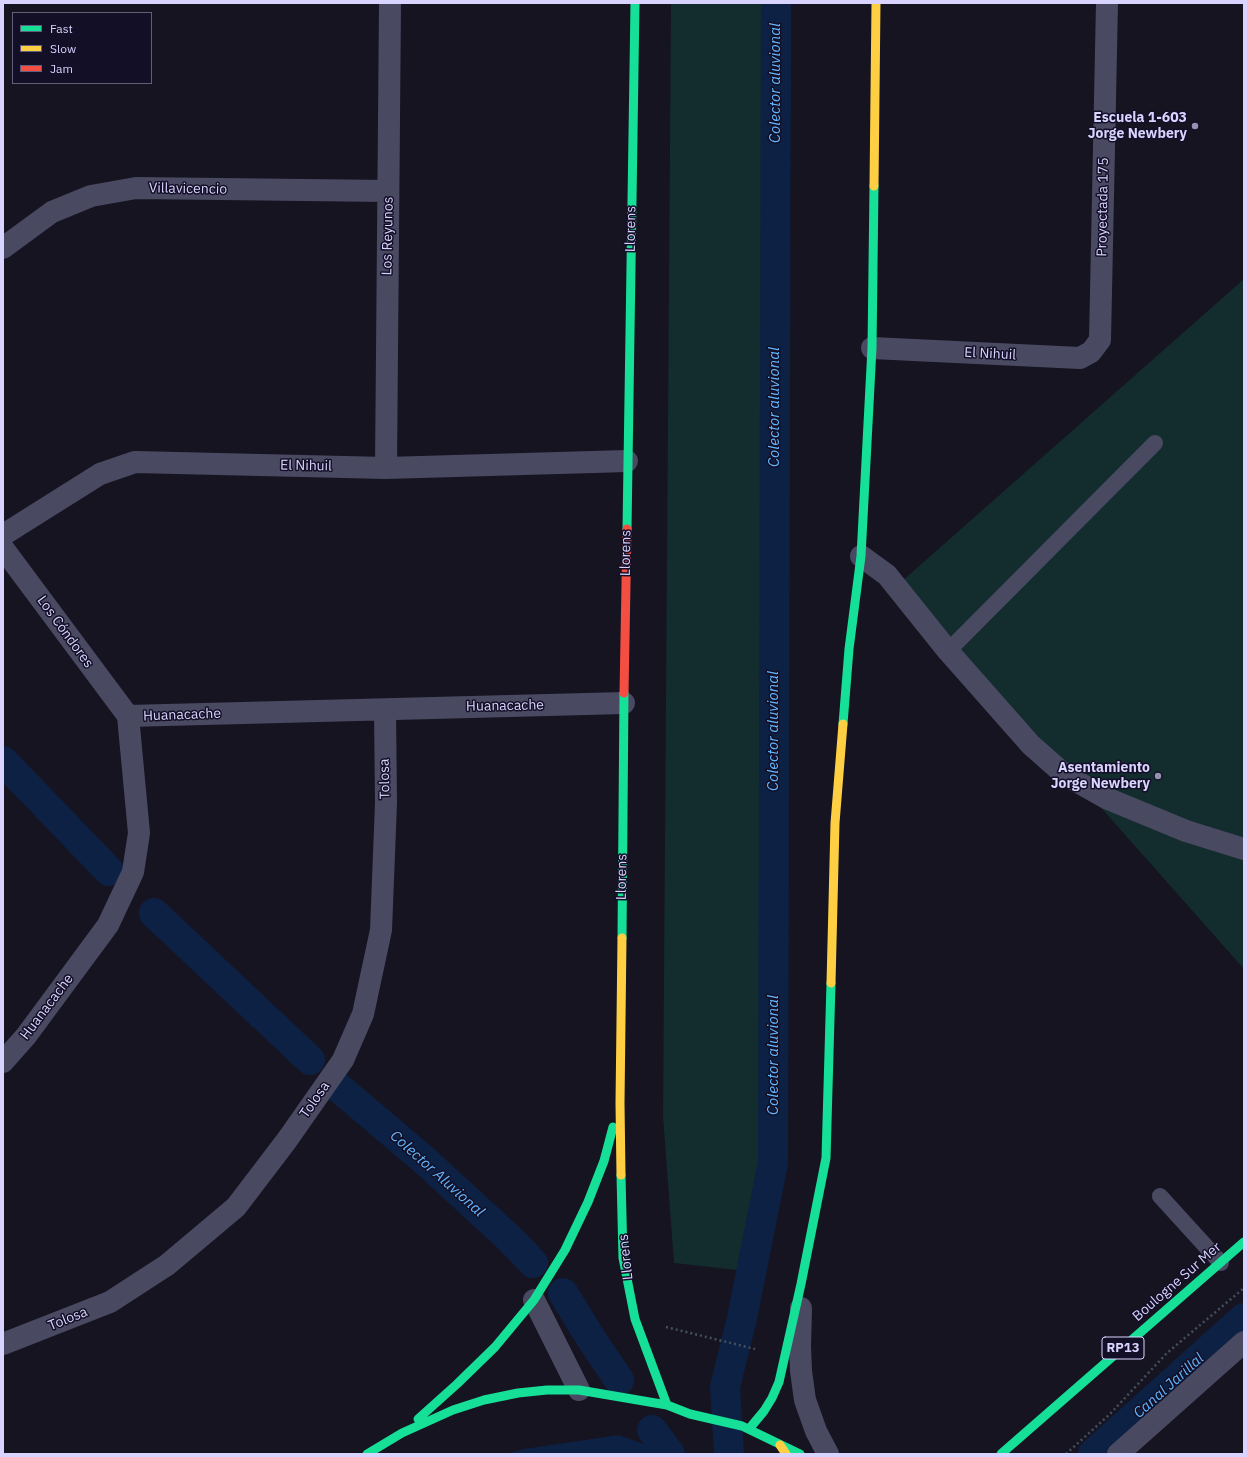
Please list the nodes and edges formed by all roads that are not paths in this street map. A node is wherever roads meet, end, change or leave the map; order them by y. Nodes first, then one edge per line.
1 (390, 3) edge
2 (635, 3) edge
3 (876, 3) edge
4 (1107, 3) edge
5 (388, 191) junction
6 (3, 248) edge
7 (1100, 340) joint
8 (872, 348) junction
9 (1155, 443) dead end
10 (627, 461) junction
11 (386, 468) junction
12 (3, 535) edge
13 (3, 548) edge
14 (861, 556) junction
15 (948, 651) junction
16 (624, 703) junction
17 (385, 710) junction
18 (128, 716) junction
19 (1244, 849) edge
20 (3, 1062) edge
21 (620, 1103) junction
22 (1160, 1196) dead end
23 (1244, 1242) edge
24 (1221, 1262) junction
25 (802, 1284) junction
26 (534, 1300) junction
27 (1244, 1342) edge
28 (3, 1344) edge
29 (580, 1390) junction
30 (667, 1405) junction
31 (746, 1428) junction
32 (402, 1433) junction
33 (780, 1445) junction
34 (367, 1454) edge
35 (786, 1454) edge
36 (800, 1454) edge
37 (828, 1454) edge
38 (1001, 1454) edge
39 (1118, 1454) edge

1 - 5 street, Los Reyunos
2 - 10 street, Llorens
3 - 8 street
4 - 7 street, Proyectada 175
5 - 6 street, Villavicencio
5 - 11 street, Los Reyunos
7 - 8 street, El Nihuil
8 - 14 street
9 - 15 lane
10 - 11 street, El Nihuil
10 - 16 street, Llorens
11 - 12 street, El Nihuil
13 - 18 street, Los Cóndores
14 - 15 street
14 - 25 street
15 - 19 street
16 - 17 street, Huanacache
16 - 21 street, Llorens
17 - 18 street, Huanacache
17 - 28 street, Tolosa
18 - 20 street, Huanacache
21 - 26 street, Llorens
21 - 30 street, Llorens
22 - 24 lane
23 - 24 street, Boulogne Sur Mer / RP13
24 - 38 street, Boulogne Sur Mer / RP13
25 - 31 street
25 - 37 street
26 - 29 street
26 - 32 street, Llorens
27 - 39 street
29 - 30 street
29 - 32 street
30 - 31 street
31 - 33 street
32 - 34 street
33 - 35 street
33 - 36 street

